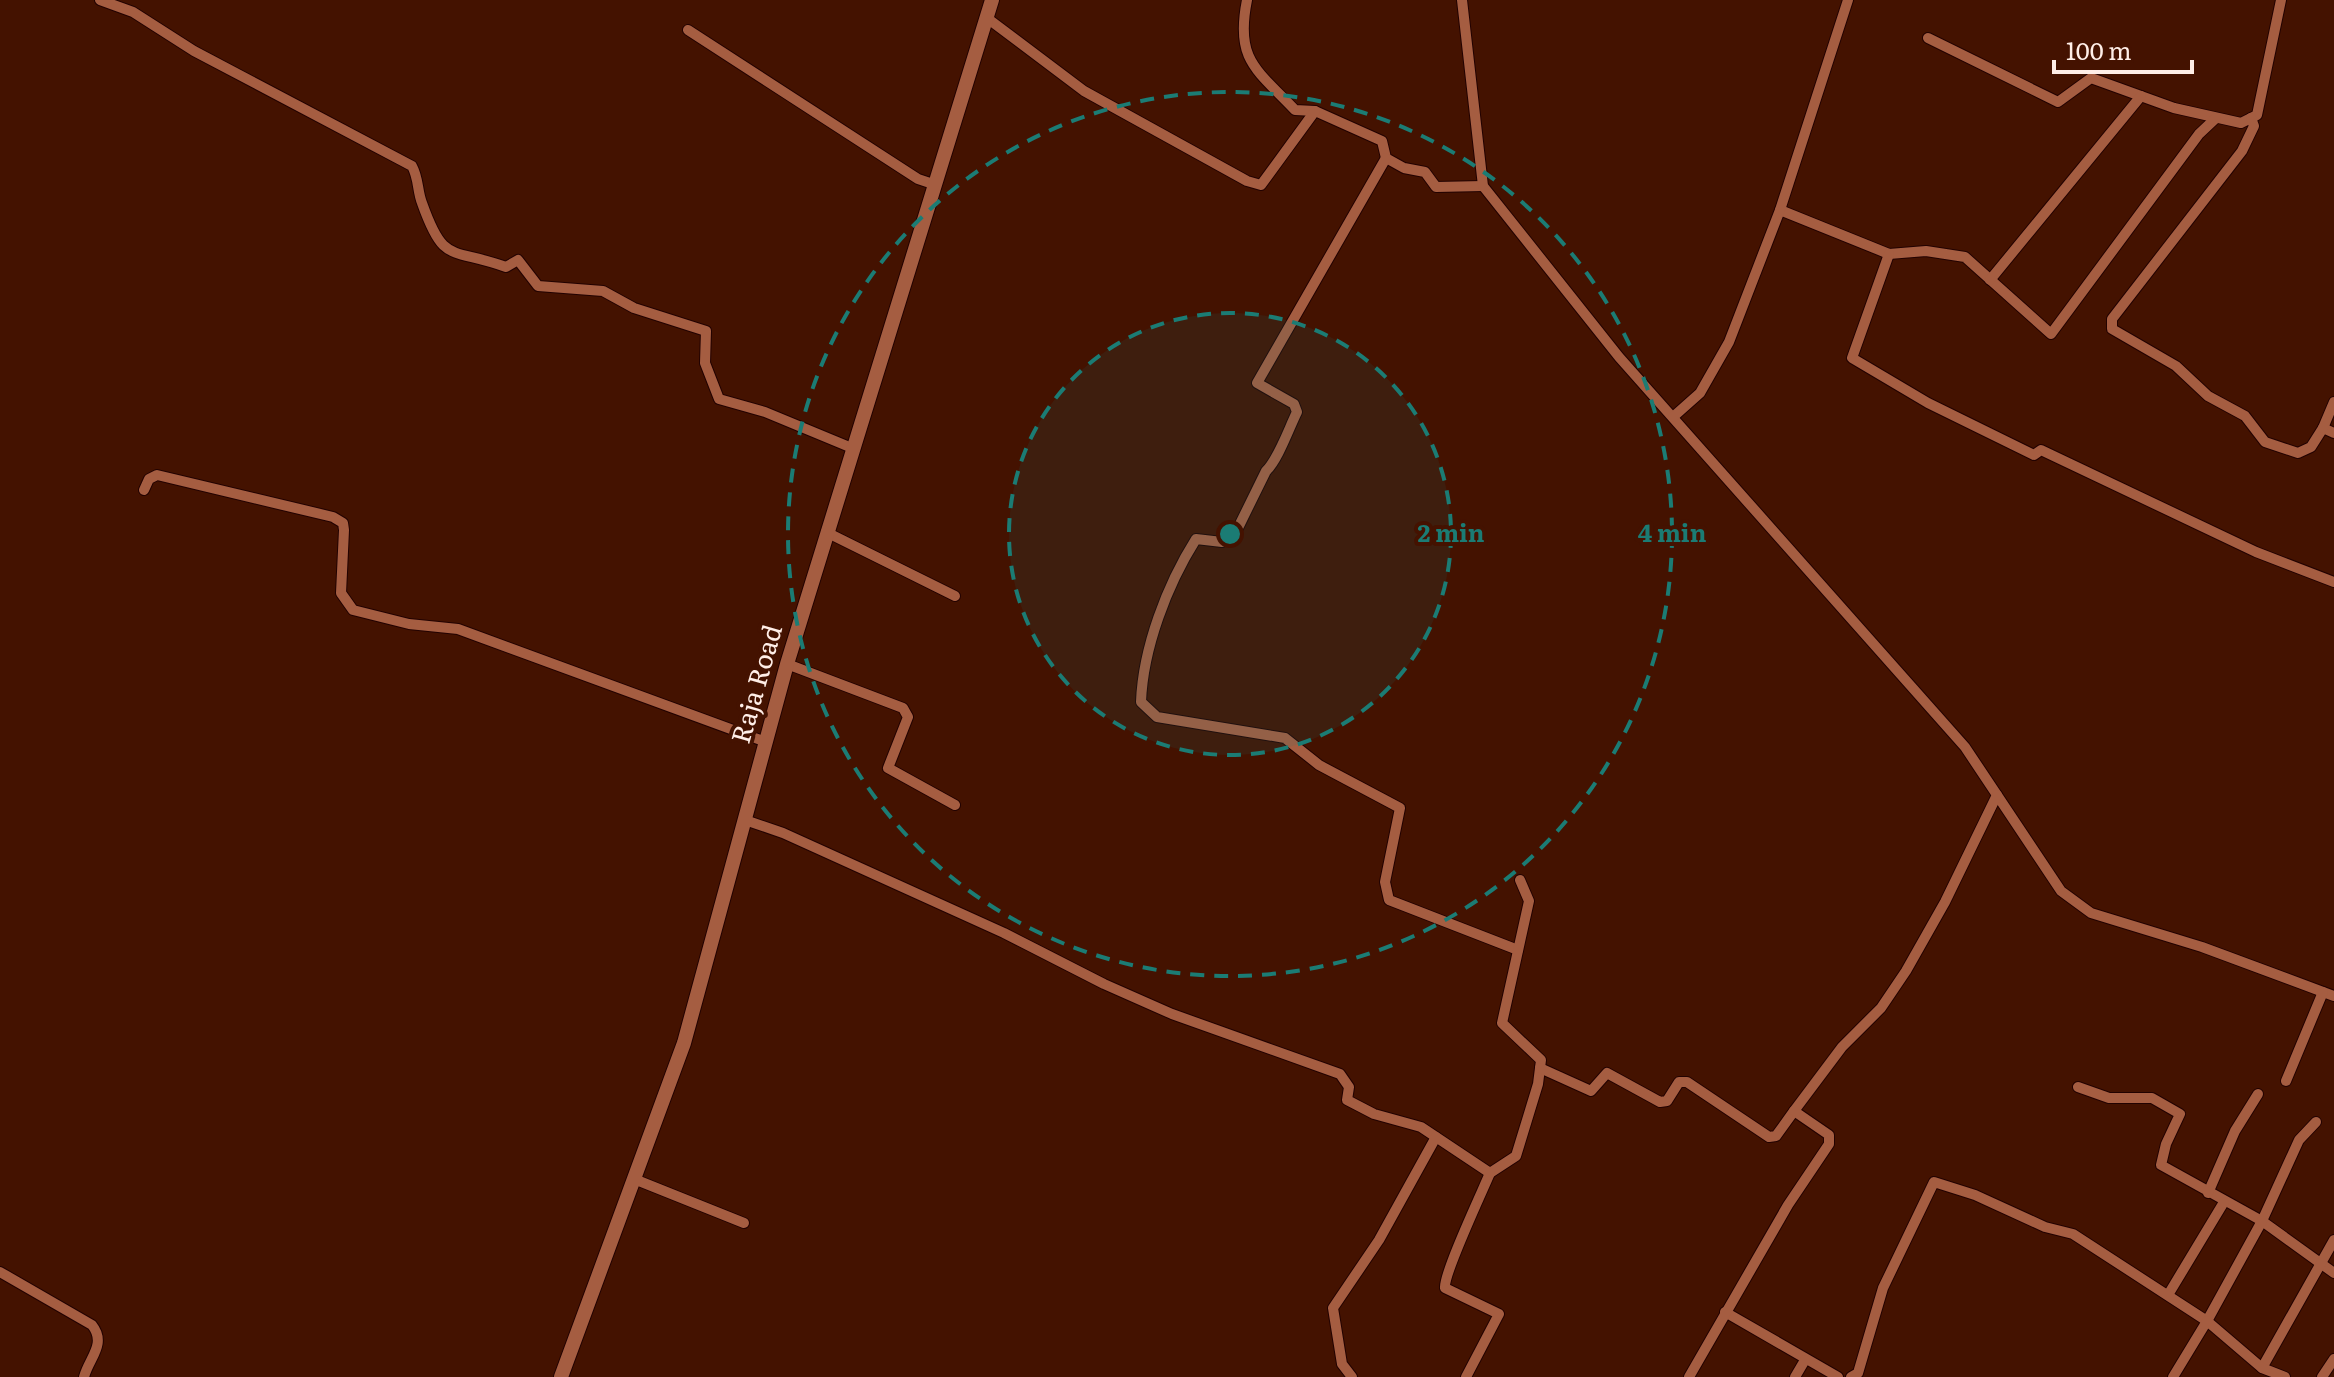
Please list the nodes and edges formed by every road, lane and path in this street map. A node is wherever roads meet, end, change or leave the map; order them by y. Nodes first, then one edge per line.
1 (100, 0) edge
2 (992, 0) edge
3 (1247, 0) edge
4 (1462, 0) edge
5 (1848, 0) edge
6 (2281, 0) edge
7 (987, 18) junction
8 (688, 30) dead end
9 (1928, 38) dead end
10 (2141, 96) junction
11 (1315, 111) junction
12 (2216, 118) junction
13 (2251, 118) junction
14 (1386, 158) junction
15 (933, 184) junction
16 (1483, 186) junction
17 (1780, 210) junction
18 (1889, 254) junction
19 (1990, 280) junction
20 (2334, 402) edge
21 (1673, 417) junction
22 (2329, 431) edge
23 (852, 448) junction
24 (144, 490) dead end
25 (826, 532) junction
26 (2334, 582) edge
27 (955, 596) dead end
28 (787, 664) junction
29 (766, 742) junction
30 (1997, 795) junction
31 (955, 805) dead end
32 (745, 820) junction
33 (1520, 880) dead end
34 (1518, 950) junction
35 (2329, 994) edge
36 (1540, 1068) junction
37 (2286, 1081) dead end
38 (2078, 1087) dead end
39 (2258, 1094) dead end
40 (1794, 1111) junction
41 (2316, 1122) dead end
42 (1436, 1137) junction
43 (1490, 1173) junction
44 (634, 1179) junction
45 (2208, 1193) junction
46 (2224, 1202) junction
47 (2262, 1221) junction
48 (744, 1223) dead end
49 (2334, 1240) edge
50 (2321, 1263) junction
51 (0, 1272) edge
52 (2334, 1273) edge
53 (2168, 1295) junction
54 (1725, 1312) junction
55 (2207, 1321) junction
56 (2334, 1359) edge
57 (1805, 1360) junction
58 (2262, 1368) junction
59 (84, 1377) edge
60 (561, 1377) edge
61 (1352, 1377) edge
62 (1466, 1377) edge
63 (1689, 1377) edge
64 (1795, 1377) edge
65 (1838, 1377) edge
66 (1851, 1377) edge
67 (2173, 1377) edge
68 (2285, 1377) edge
69 (2322, 1377) edge

1 - 23 street
2 - 7 street, Raja Road
3 - 11 street
4 - 16 street
5 - 17 street
6 - 13 street
7 - 11 street
7 - 15 street, Raja Road
8 - 15 street
9 - 10 street
10 - 12 street
10 - 19 street
11 - 14 street
12 - 13 street
12 - 19 street
13 - 22 street
14 - 16 street
14 - 34 street
15 - 23 street, Raja Road
16 - 21 street
17 - 18 street
17 - 21 street
18 - 19 street
18 - 26 street
20 - 22 street
21 - 30 street
23 - 25 street, Raja Road
24 - 29 street
25 - 27 street
25 - 28 street, Raja Road
28 - 29 street, Raja Road
28 - 31 street
29 - 32 street, Raja Road
30 - 35 street
30 - 40 street
32 - 42 street
32 - 44 street, Raja Road
33 - 34 street
34 - 36 street
35 - 37 street
36 - 40 street
36 - 43 street
38 - 45 street
39 - 45 street
40 - 54 street
41 - 47 street
42 - 43 street
42 - 61 street
43 - 62 street
44 - 48 street
44 - 60 street, Raja Road
45 - 46 street
46 - 47 street
46 - 53 street
47 - 50 street
47 - 55 street
49 - 50 street
50 - 52 street
50 - 58 street
51 - 59 street
53 - 55 street
53 - 66 street
54 - 57 street
54 - 63 street
55 - 58 street
55 - 67 street
56 - 69 street
57 - 64 street
57 - 65 street
58 - 68 street

